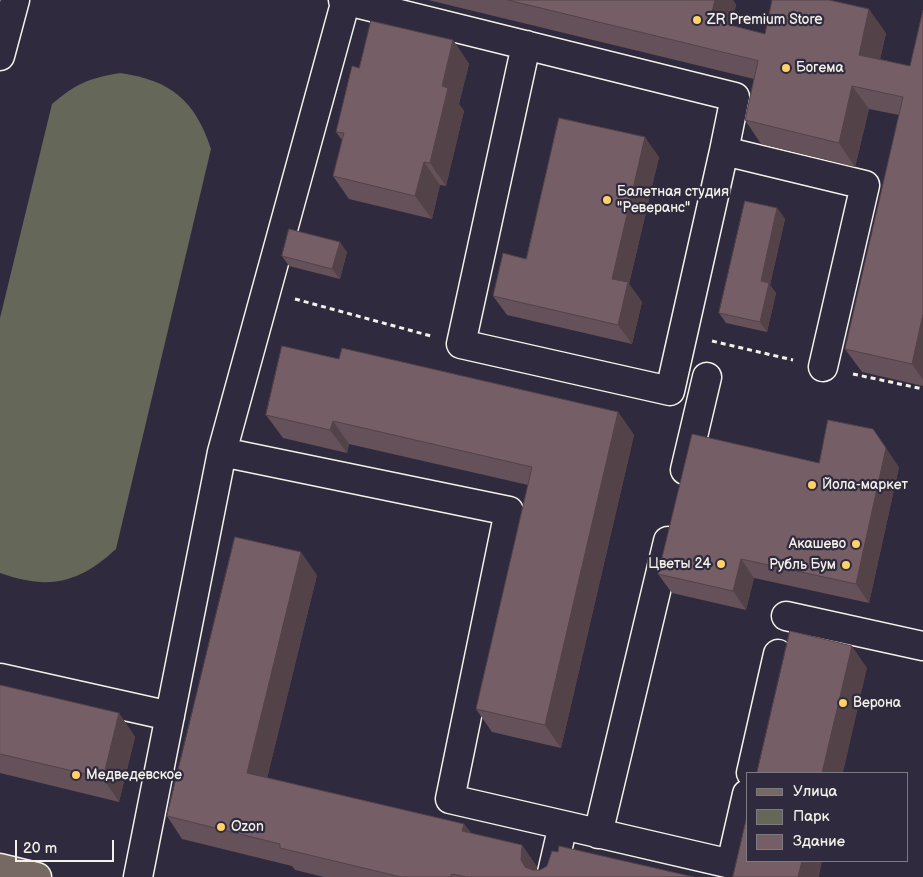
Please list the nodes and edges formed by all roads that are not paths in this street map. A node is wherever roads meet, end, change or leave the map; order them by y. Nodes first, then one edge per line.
1 (15, 0) edge
2 (345, 0) edge
3 (526, 45) junction
4 (0, 56) edge
5 (724, 151) junction
6 (823, 367) dead end
7 (707, 377) dead end
8 (222, 452) junction
9 (786, 616) dead end
10 (923, 646) edge
11 (778, 654) dead end
12 (0, 678) edge
13 (170, 716) junction
14 (751, 772) edge
15 (746, 798) edge
16 (562, 825) junction
17 (598, 834) junction
18 (0, 868) edge
19 (37, 877) edge
20 (138, 877) edge
21 (551, 877) edge

1 - 4 lane
2 - 3 lane
2 - 8 lane
3 - 5 lane
3 - 5 lane
5 - 6 lane
7 - 17 lane
8 - 13 lane
8 - 16 lane
9 - 10 lane
11 - 14 lane
12 - 13 lane
13 - 20 lane
15 - 17 lane
16 - 17 lane
16 - 21 lane
18 - 19 main road

